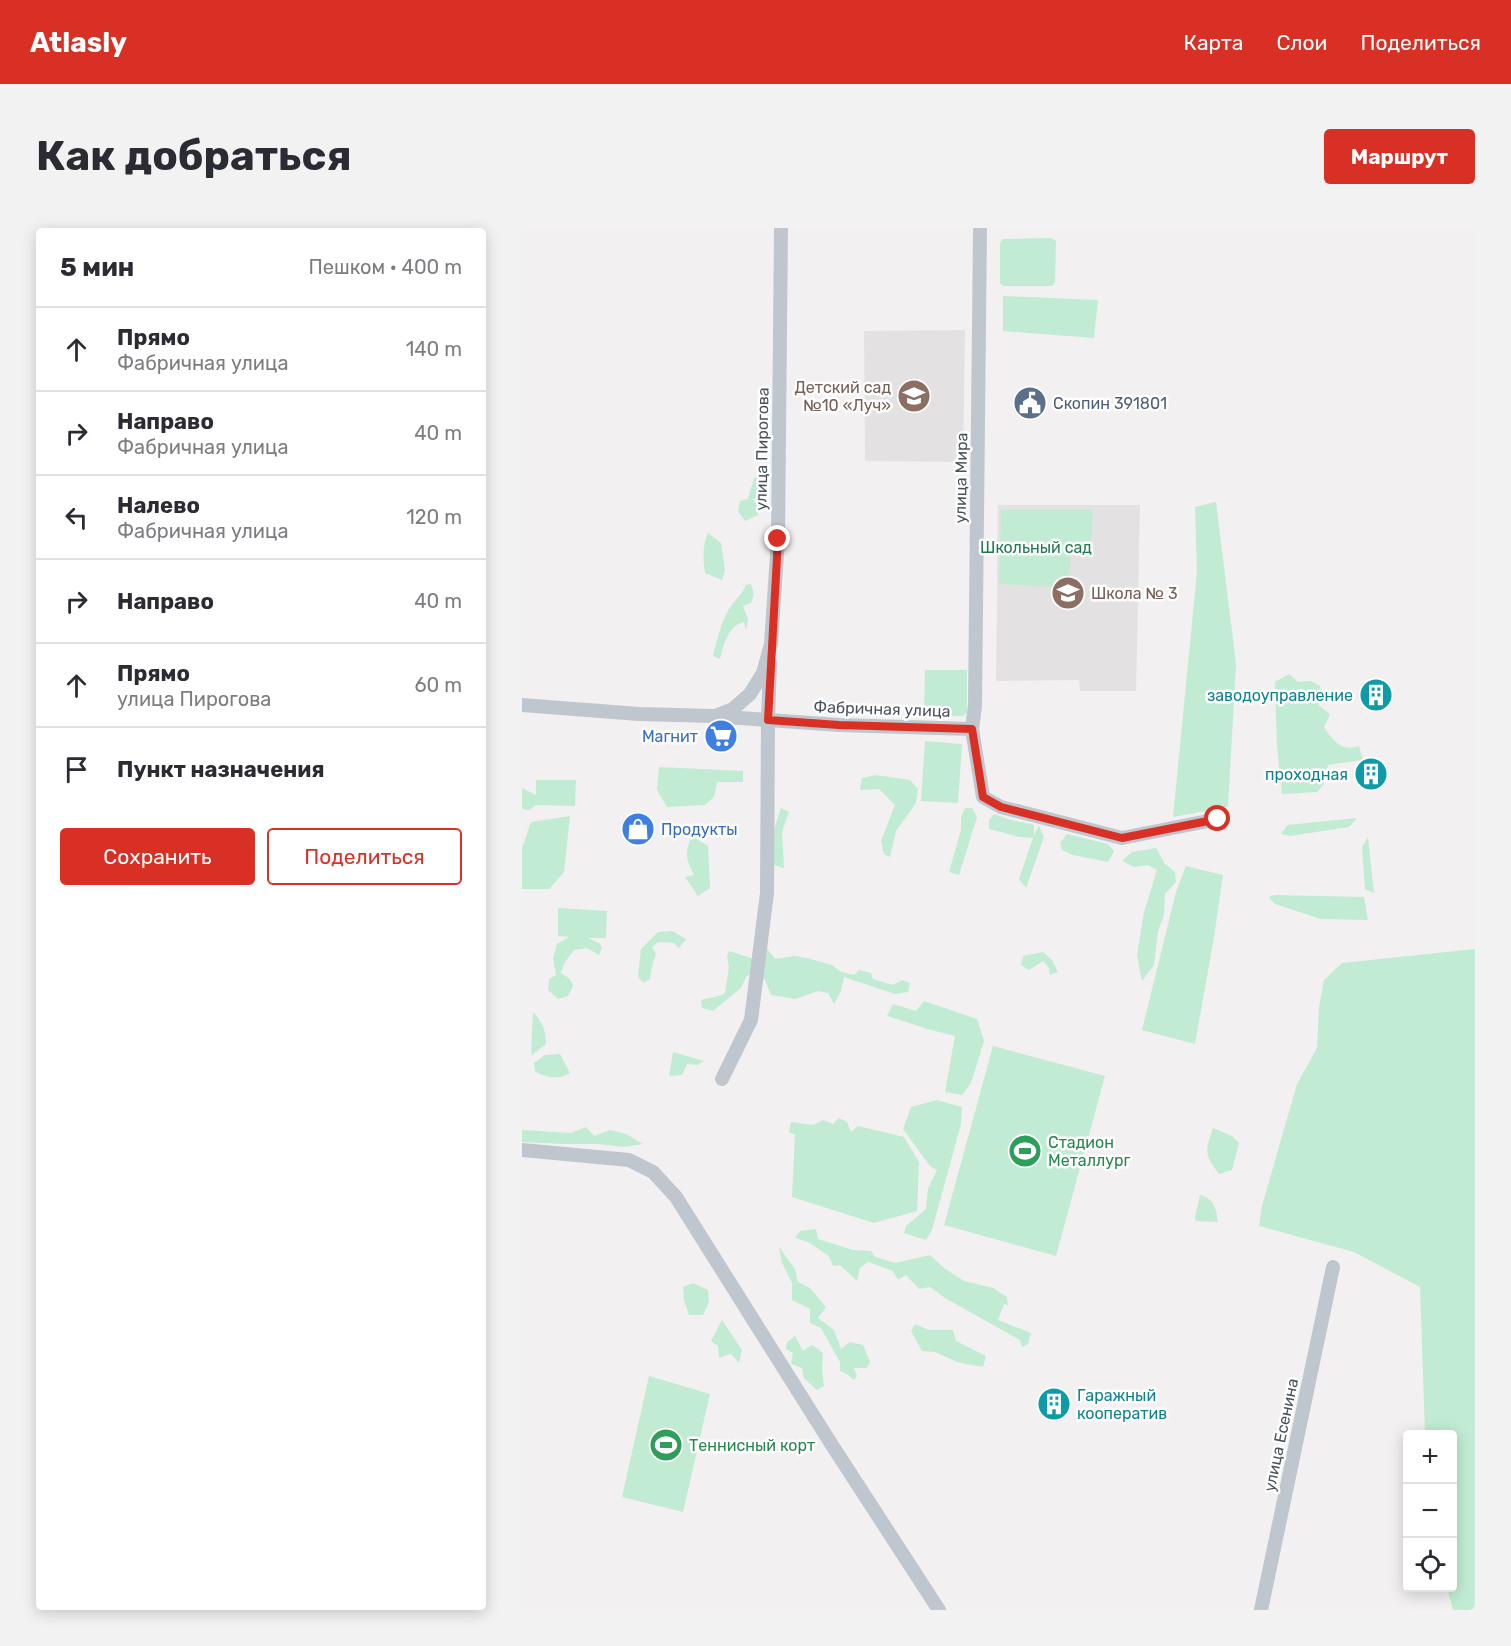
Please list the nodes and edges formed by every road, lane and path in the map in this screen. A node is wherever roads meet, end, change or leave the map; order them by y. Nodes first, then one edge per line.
1 (781, 228) edge
2 (980, 228) edge
3 (771, 644) junction
4 (522, 705) edge
5 (713, 716) junction
6 (768, 720) junction
7 (972, 729) junction
8 (1218, 819) dead end
9 (722, 1079) dead end
10 (522, 1150) edge
11 (1333, 1267) dead end
12 (939, 1610) edge
13 (1261, 1610) edge

1 - 3 street, улица Пирогова
2 - 7 street, улица Мира
3 - 5 street, улица Пирогова
3 - 6 street
4 - 5 street, Фабричная улица
5 - 6 street, Фабричная улица
6 - 7 street, Фабричная улица
6 - 9 street
7 - 8 street, Фабричная улица
10 - 12 street
11 - 13 street, улица Есенина

